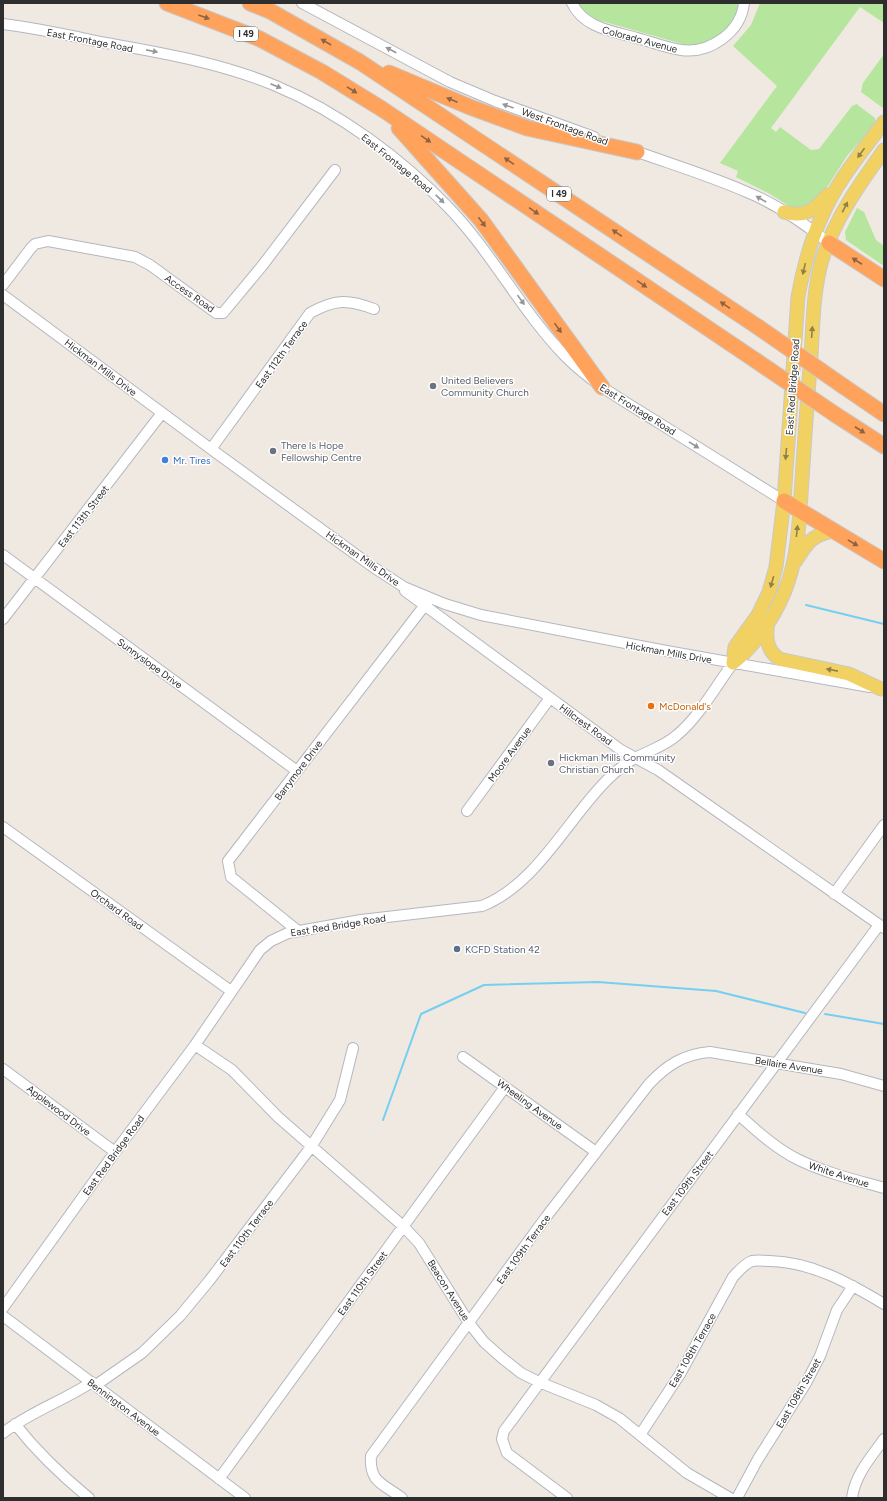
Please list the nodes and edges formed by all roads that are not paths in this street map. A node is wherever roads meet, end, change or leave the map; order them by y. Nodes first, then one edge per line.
1 (167, 3) edge
2 (250, 3) edge
3 (302, 3) edge
4 (572, 3) edge
5 (744, 3) edge
6 (3, 24) edge
7 (360, 62) junction
8 (382, 109) junction
9 (884, 122) edge
10 (884, 143) edge
11 (637, 152) junction
12 (881, 153) edge
13 (335, 170) dead end
14 (849, 170) junction
15 (784, 212) junction
16 (815, 232) junction
17 (829, 243) junction
18 (884, 279) edge
19 (3, 285) edge
20 (3, 294) edge
21 (374, 309) dead end
22 (602, 388) junction
23 (162, 413) junction
24 (884, 414) edge
25 (884, 446) edge
26 (211, 449) junction
27 (784, 501) junction
28 (800, 510) junction
29 (834, 531) junction
30 (3, 554) edge
31 (884, 561) edge
32 (792, 567) junction
33 (35, 578) junction
34 (427, 602) junction
35 (3, 619) edge
36 (769, 620) junction
37 (733, 663) junction
38 (883, 689) edge
39 (550, 698) junction
40 (636, 758) junction
41 (297, 771) junction
42 (467, 811) dead end
43 (884, 825) edge
44 (3, 827) edge
45 (834, 894) junction
46 (882, 927) edge
47 (298, 931) junction
48 (231, 991) junction
49 (195, 1045) junction
50 (353, 1048) dead end
51 (693, 1054) joint
52 (463, 1057) dead end
53 (776, 1063) junction
54 (3, 1069) edge
55 (884, 1086) edge
56 (505, 1087) junction
57 (738, 1114) junction
58 (311, 1147) junction
59 (115, 1152) junction
60 (596, 1152) junction
61 (884, 1188) edge
62 (403, 1226) junction
63 (853, 1286) junction
64 (884, 1304) edge
65 (3, 1308) edge
66 (3, 1316) edge
67 (469, 1323) junction
68 (539, 1382) junction
69 (94, 1383) junction
70 (15, 1424) junction
71 (3, 1433) edge
72 (640, 1435) junction
73 (884, 1439) edge
74 (219, 1478) junction
75 (400, 1497) edge
76 (89, 1498) edge
77 (245, 1498) edge
78 (567, 1498) edge
79 (730, 1498) edge
80 (737, 1498) edge
81 (852, 1498) edge

1 -> 8 highway, I 49
7 -> 2 highway, I 49
11 -> 3 street, West Frontage Road
4 - 5 street, Colorado Avenue
6 -> 22 street, East Frontage Road
11 -> 7 highway
24 -> 7 highway, I 49, bridge
8 -> 22 highway
8 -> 25 highway, I 49, bridge
9 -> 14 main road, East Red Bridge Road
10 - 12 main road, East Red Bridge Road
15 -> 11 street, West Frontage Road
17 -> 12 main road, East Red Bridge Road
13 - 19 street, Access Road
14 - 15 main road
14 - 16 main road, East Red Bridge Road
15 - 16 street, West Frontage Road
16 - 17 street, West Frontage Road
16 -> 27 main road, East Red Bridge Road
18 -> 17 highway
28 -> 17 main road, East Red Bridge Road
20 - 23 street, Hickman Mills Drive
21 - 26 street, East 112th Terrace
22 -> 27 street, East Frontage Road
23 - 26 street, Hickman Mills Drive
23 - 33 street, East 113th Street
26 - 34 street, Hickman Mills Drive
27 - 28 highway
27 -> 37 main road, East Red Bridge Road
28 - 29 highway
32 -> 28 main road, East Red Bridge Road
29 -> 31 highway
29 - 32 main road
30 - 33 street, Sunnyslope Drive
32 - 36 main road, East Red Bridge Road
33 - 35 street, East 113th Street
33 - 41 street, Sunnyslope Drive
34 - 37 street, Hickman Mills Drive
34 - 39 street, Hillcrest Road
34 - 41 street, Barrymore Drive
36 - 37 main road, East Red Bridge Road
38 -> 36 main road
37 - 38 street, Hickman Mills Drive
37 - 40 street, East Red Bridge Road
39 - 40 street, Hillcrest Road
39 - 42 street, Moore Avenue
40 - 45 street, Hillcrest Road
40 - 47 street, East Red Bridge Road
41 - 47 street, Barrymore Drive
43 - 45 street
44 - 48 street, Orchard Road
45 - 46 street, Hillcrest Road
46 - 53 street, East 109th Street
47 - 48 street, East Red Bridge Road
48 - 49 street, East Red Bridge Road
49 - 58 street, Beacon Avenue
49 - 59 street, East Red Bridge Road
50 - 58 street, East 110th Terrace
51 - 53 street, Bellaire Avenue
51 - 60 street, East 109th Terrace
52 - 56 street, Wheeling Avenue
53 - 55 street, Bellaire Avenue
53 - 57 street, East 109th Street
54 - 59 street, Applewood Drive
56 - 60 street, Wheeling Avenue
56 - 62 street, East 110th Street
57 - 61 street, White Avenue
57 - 68 street, East 109th Street
58 - 62 street, Beacon Avenue
58 - 69 street, East 110th Terrace
59 - 65 street, East Red Bridge Road
60 - 67 street, East 109th Terrace
62 - 67 street, Beacon Avenue
62 - 74 street, East 110th Street
63 - 64 street
63 - 72 street, East 108th Terrace
63 - 80 street, East 108th Street
66 - 69 street, Bennington Avenue
67 - 68 street, Beacon Avenue
67 - 75 street, East 109th Terrace
68 - 72 street, Beacon Avenue
68 - 78 street, East 109th Street
69 - 70 street, East 110th Terrace
69 - 74 street, Bennington Avenue
70 - 71 street, East 110th Terrace
70 - 76 street
72 - 79 street, Beacon Avenue
73 - 81 street
74 - 77 street, Bennington Avenue

